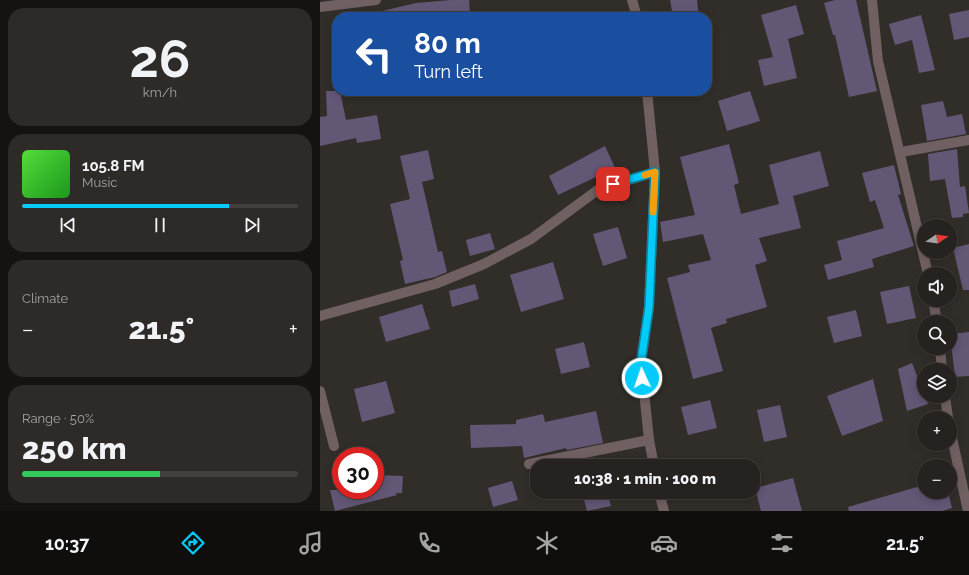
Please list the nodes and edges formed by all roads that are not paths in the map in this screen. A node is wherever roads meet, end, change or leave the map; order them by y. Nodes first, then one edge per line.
1 (376, 0) edge
2 (632, 0) edge
3 (872, 0) edge
4 (320, 7) edge
5 (636, 12) edge
6 (647, 96) edge
7 (969, 140) edge
8 (901, 152) junction
9 (655, 172) junction
10 (926, 267) edge
11 (320, 316) edge
12 (320, 391) edge
13 (649, 440) junction
14 (334, 446) dead end
15 (955, 451) edge
16 (555, 459) edge
17 (653, 459) edge
18 (661, 499) edge
19 (664, 511) edge
20 (968, 511) edge

1 - 4 street
2 - 5 street
3 - 8 street
6 - 9 street
7 - 8 street
8 - 10 street
9 - 11 street
9 - 13 street
12 - 14 street
13 - 16 street
13 - 17 street
15 - 20 street
18 - 19 street

